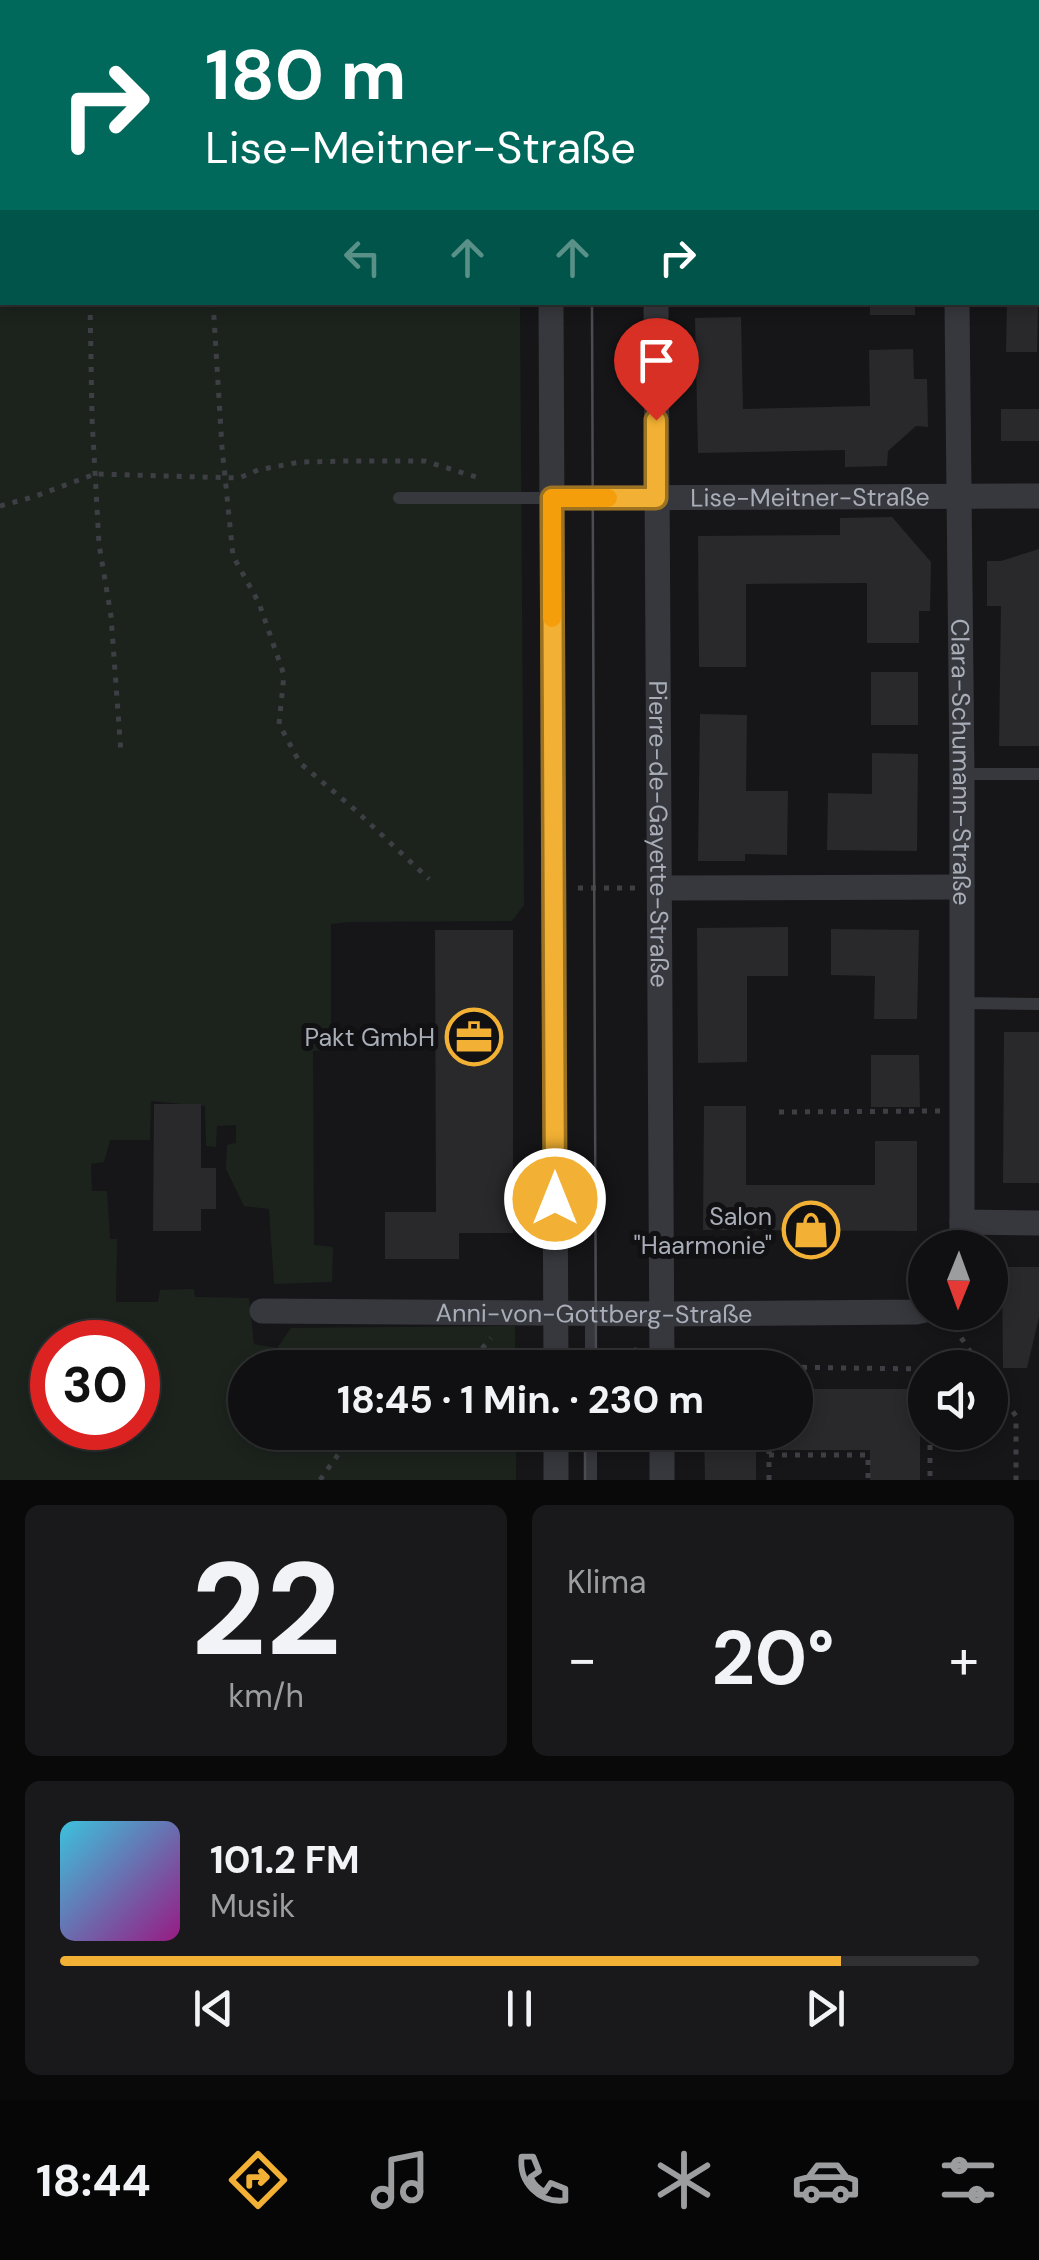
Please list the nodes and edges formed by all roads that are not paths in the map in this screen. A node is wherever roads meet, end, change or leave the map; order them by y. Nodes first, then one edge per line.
1 (551, 305) edge
2 (656, 305) edge
3 (957, 305) edge
4 (1039, 496) edge
5 (958, 497) junction
6 (399, 498) dead end
7 (552, 498) junction
8 (656, 498) junction
9 (962, 774) junction
10 (1039, 774) edge
11 (962, 887) junction
12 (660, 888) junction
13 (962, 1003) junction
14 (1039, 1004) edge
15 (1039, 1223) edge
16 (962, 1230) edge
17 (994, 1230) edge
18 (262, 1311) dead end
19 (908, 1312) edge
20 (555, 1314) junction
21 (591, 1314) junction
22 (662, 1314) junction
23 (556, 1350) edge
24 (591, 1350) edge
25 (662, 1350) edge
26 (556, 1450) edge
27 (591, 1450) edge
28 (662, 1450) edge
29 (556, 1480) edge
30 (591, 1480) edge
31 (662, 1480) edge

1 - 7 street
2 - 8 street, Pierre-de-Gayette-Straße
3 - 5 street, Clara-Schumann-Straße
4 - 5 street, Lise-Meitner-Straße
5 - 8 street, Lise-Meitner-Straße
5 - 9 street, Clara-Schumann-Straße
6 - 7 lane, Lise-Meitner-Straße
7 - 8 street, Lise-Meitner-Straße
7 - 20 street
8 - 12 street, Pierre-de-Gayette-Straße
9 - 10 lane
9 - 11 street, Clara-Schumann-Straße
11 - 12 street
11 - 13 street, Clara-Schumann-Straße
12 - 22 street, Pierre-de-Gayette-Straße
13 - 14 lane
13 - 16 street, Clara-Schumann-Straße
15 - 17 street
18 - 20 street, Anni-von-Gottberg-Straße
19 - 22 street, Anni-von-Gottberg-Straße
20 - 21 street, Anni-von-Gottberg-Straße
20 - 23 street
21 - 22 street, Anni-von-Gottberg-Straße
21 - 24 lane
22 - 25 street, Pierre-de-Gayette-Straße
26 - 29 street
27 - 30 lane
28 - 31 street

